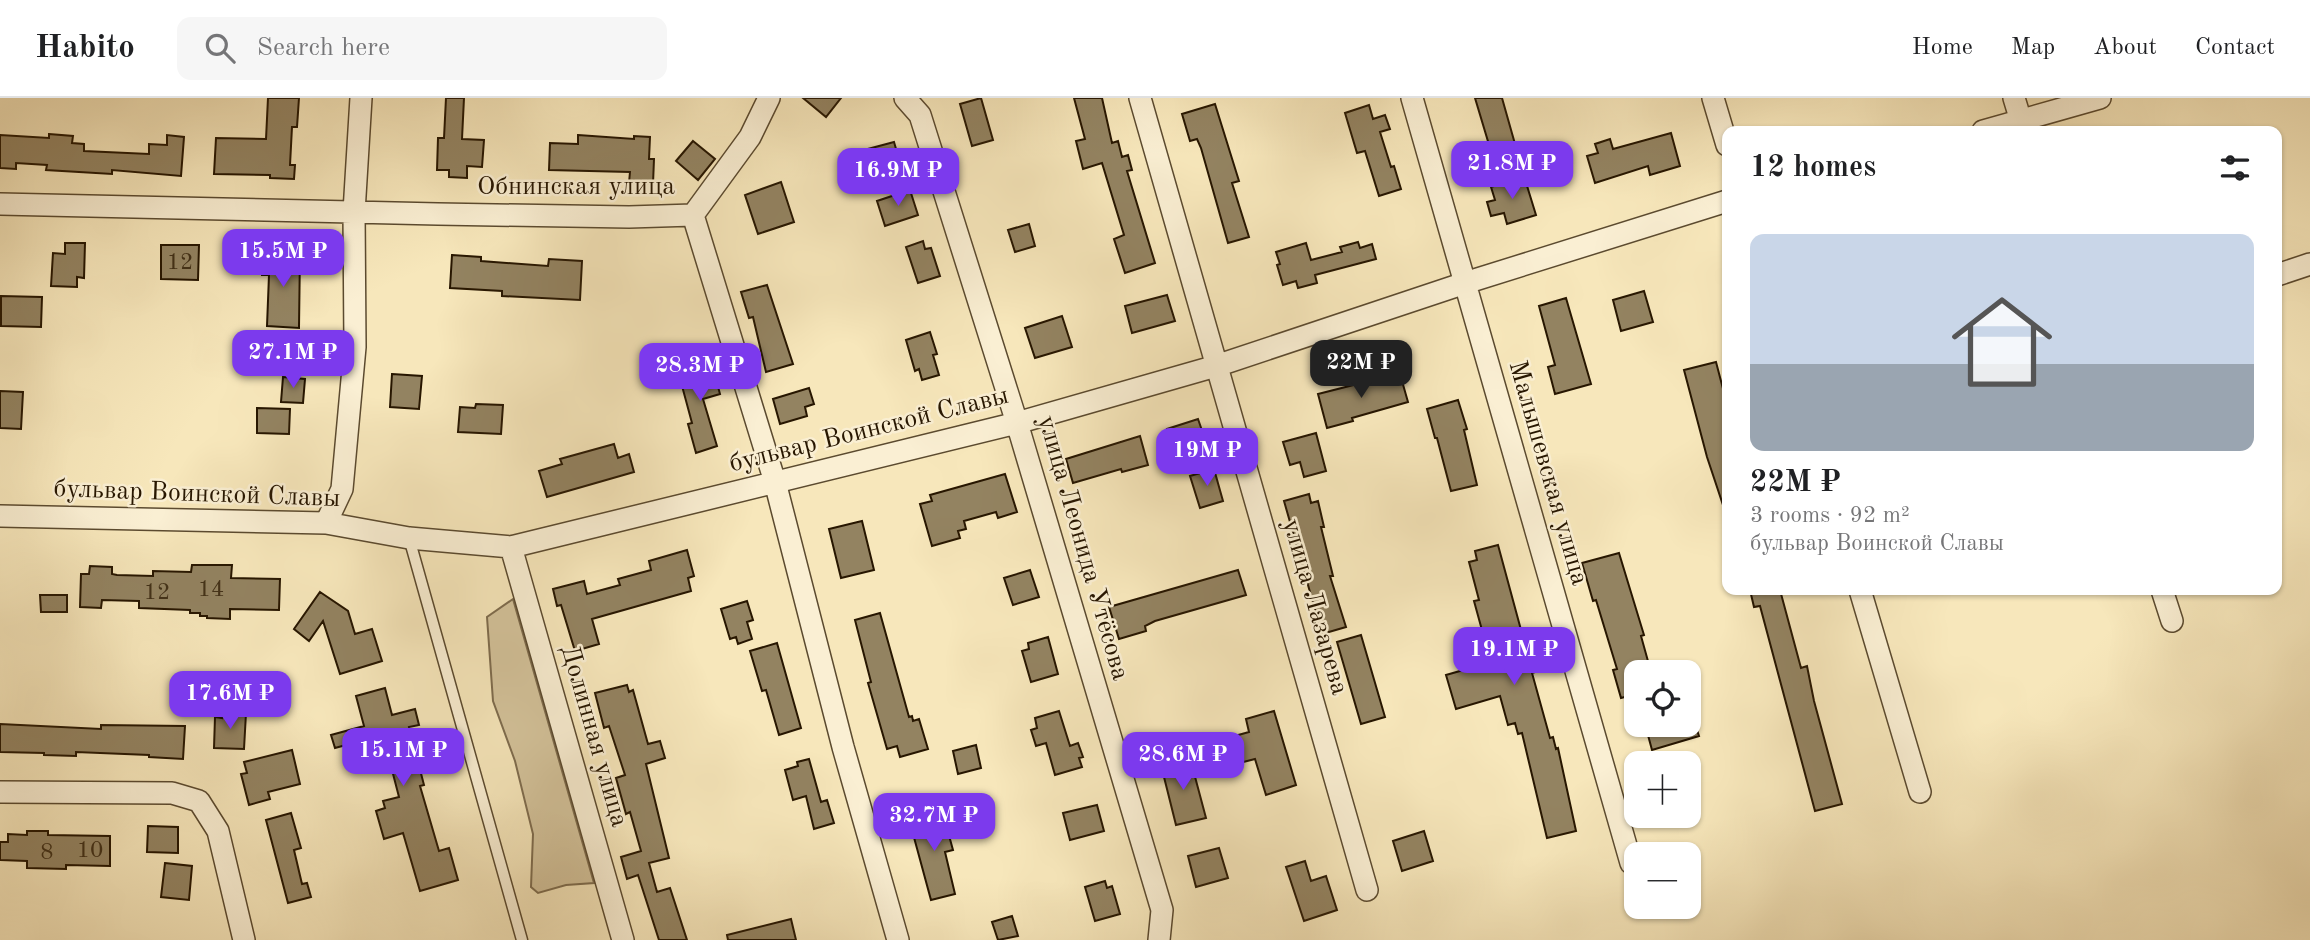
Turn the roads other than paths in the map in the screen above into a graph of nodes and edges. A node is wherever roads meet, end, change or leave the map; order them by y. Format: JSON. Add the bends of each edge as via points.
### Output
{"nodes":[{"id":1,"x":361,"y":98,"type":"edge"},
{"id":2,"x":769,"y":98,"type":"edge"},
{"id":3,"x":905,"y":98,"type":"edge"},
{"id":4,"x":1140,"y":98,"type":"edge"},
{"id":5,"x":1412,"y":98,"type":"edge"},
{"id":6,"x":1713,"y":98,"type":"edge"},
{"id":7,"x":2014,"y":98,"type":"edge"},
{"id":8,"x":2100,"y":98,"type":"edge"},
{"id":9,"x":2023,"y":126,"type":"edge"},
{"id":10,"x":1722,"y":128,"type":"edge"},
{"id":11,"x":1722,"y":203,"type":"edge"},
{"id":12,"x":0,"y":204,"type":"edge"},
{"id":13,"x":354,"y":212,"type":"junction"},
{"id":14,"x":693,"y":215,"type":"junction"},
{"id":15,"x":2310,"y":264,"type":"edge"},
{"id":16,"x":2282,"y":273,"type":"edge"},
{"id":17,"x":1465,"y":283,"type":"junction"},
{"id":18,"x":1216,"y":366,"type":"junction"},
{"id":19,"x":1017,"y":423,"type":"junction"},
{"id":20,"x":775,"y":482,"type":"junction"},
{"id":21,"x":0,"y":516,"type":"edge"},
{"id":22,"x":326,"y":523,"type":"junction"},
{"id":23,"x":409,"y":538,"type":"junction"},
{"id":24,"x":511,"y":547,"type":"junction"},
{"id":25,"x":1861,"y":595,"type":"edge"},
{"id":26,"x":2164,"y":595,"type":"edge"},
{"id":27,"x":2172,"y":621,"type":"dead end"},
{"id":28,"x":0,"y":792,"type":"edge"},
{"id":29,"x":1920,"y":792,"type":"dead end"},
{"id":30,"x":1625,"y":842,"type":"edge"},
{"id":31,"x":1367,"y":890,"type":"dead end"},
{"id":32,"x":244,"y":940,"type":"edge"},
{"id":33,"x":522,"y":940,"type":"edge"},
{"id":34,"x":623,"y":940,"type":"edge"},
{"id":35,"x":898,"y":940,"type":"edge"},
{"id":36,"x":1159,"y":940,"type":"edge"}],
"edges":[{"from":1,"to":13,"type":"street"},
{"from":2,"to":14,"type":"street","via":[[750,136]]},
{"from":3,"to":19,"type":"street","name":"улица Леонида Утёсова","via":[[920,116]]},
{"from":4,"to":18,"type":"street","name":"улица Лазарева"},
{"from":5,"to":17,"type":"street","name":"Малышевская улица"},
{"from":6,"to":10,"type":"street"},
{"from":7,"to":9,"type":"street"},
{"from":8,"to":9,"type":"street"},
{"from":11,"to":17,"type":"street","name":"бульвар Воинской Славы"},
{"from":12,"to":13,"type":"street","name":"Обнинская улица"},
{"from":13,"to":14,"type":"street","name":"Обнинская улица"},
{"from":13,"to":22,"type":"street","via":[[355,347],[342,489]]},
{"from":14,"to":20,"type":"street","name":"Обнинская улица"},
{"from":15,"to":16,"type":"street"},
{"from":17,"to":18,"type":"street","name":"бульвар Воинской Славы"},
{"from":17,"to":30,"type":"street","name":"Малышевская улица"},
{"from":18,"to":19,"type":"street","name":"бульвар Воинской Славы"},
{"from":18,"to":31,"type":"street","name":"улица Лазарева"},
{"from":19,"to":20,"type":"street","name":"бульвар Воинской Славы"},
{"from":19,"to":36,"type":"street","name":"улица Леонида Утёсова","via":[[1162,910]]},
{"from":20,"to":24,"type":"street","name":"бульвар Воинской Славы"},
{"from":20,"to":35,"type":"street","name":"Обнинская улица"},
{"from":21,"to":22,"type":"street","name":"бульвар Воинской Славы"},
{"from":22,"to":23,"type":"street","name":"бульвар Воинской Славы"},
{"from":23,"to":24,"type":"street","name":"бульвар Воинской Славы"},
{"from":23,"to":33,"type":"lane"},
{"from":24,"to":34,"type":"street","name":"Долинная улица"},
{"from":25,"to":29,"type":"street"},
{"from":26,"to":27,"type":"street"},
{"from":28,"to":32,"type":"street","via":[[172,793],[199,801],[218,831]]}]}
